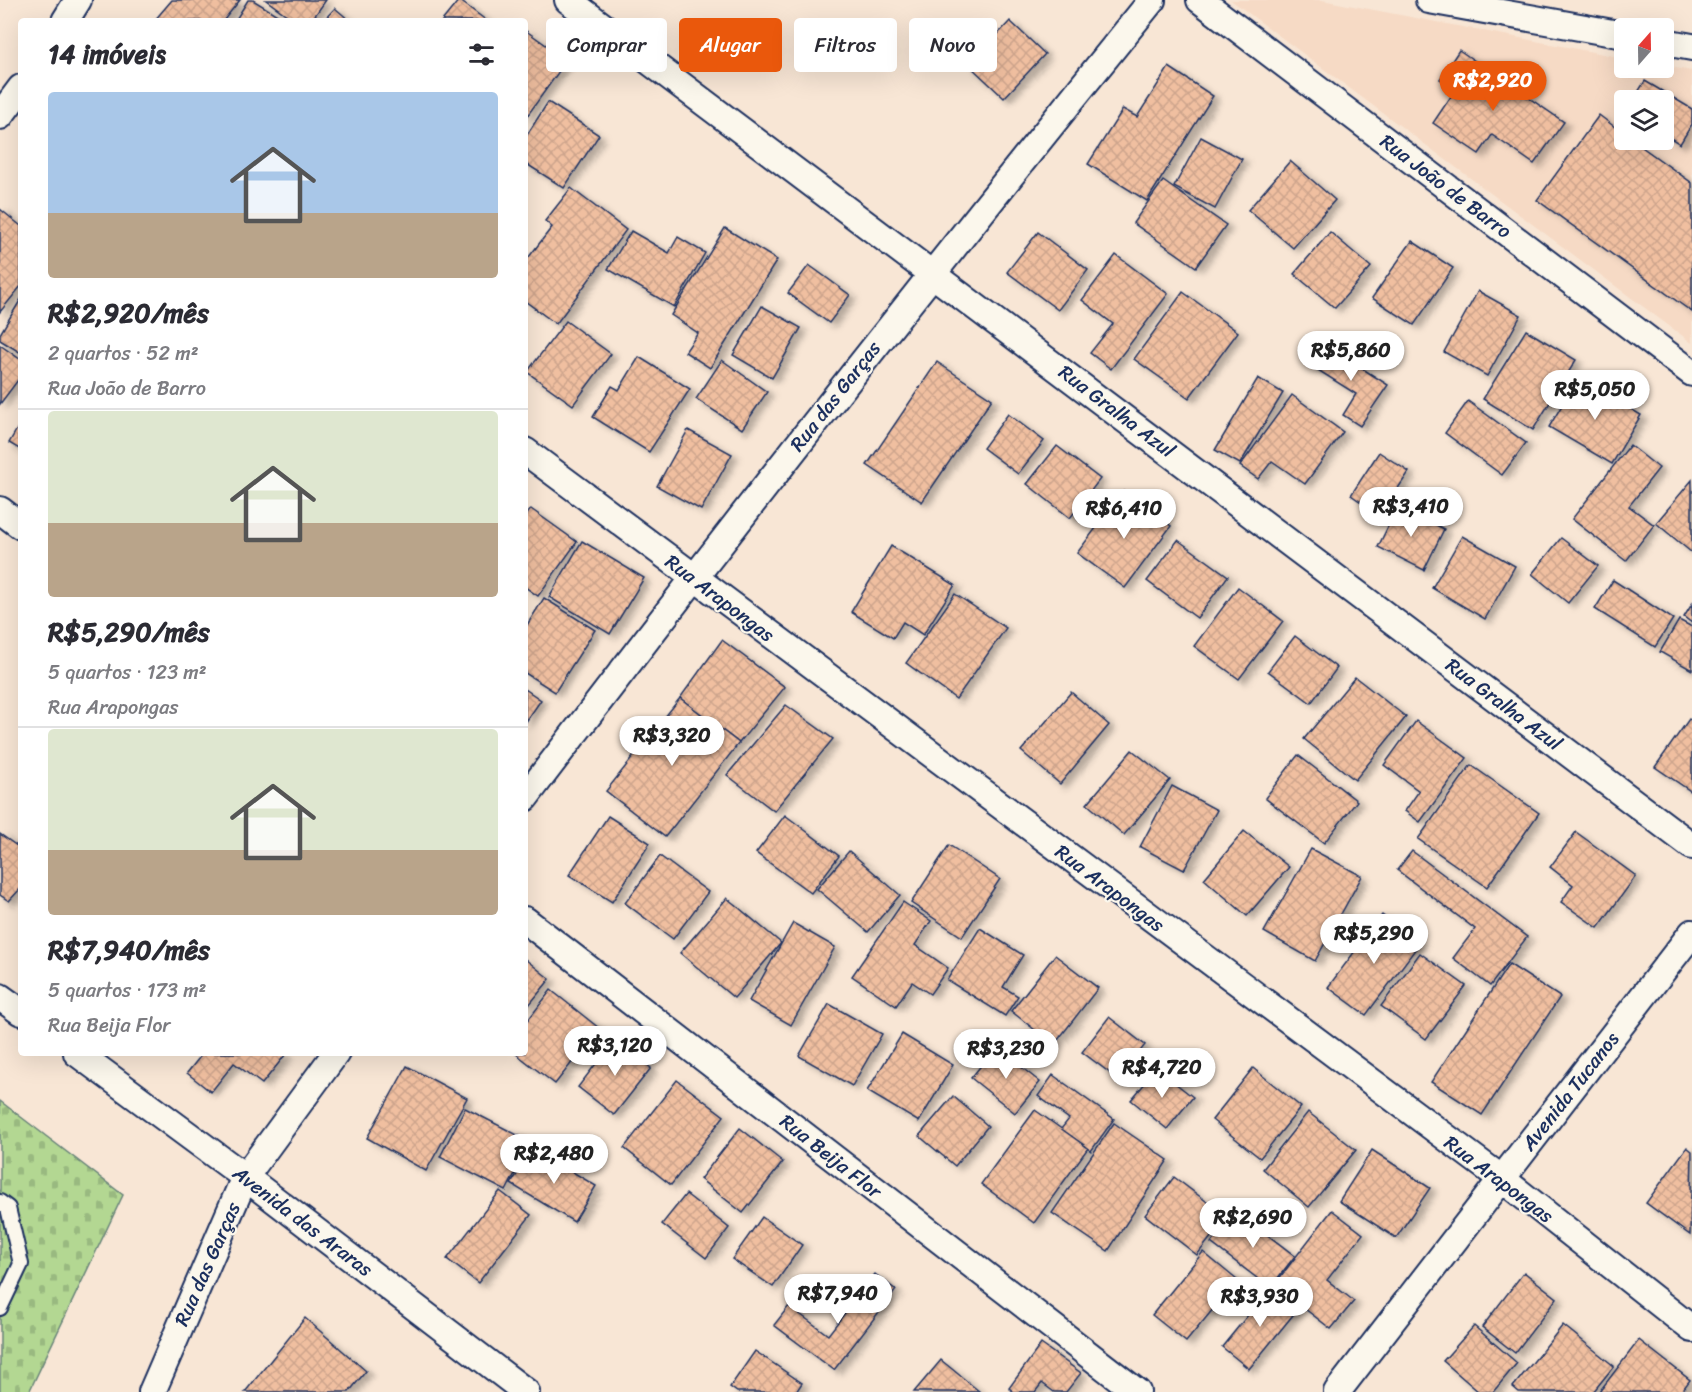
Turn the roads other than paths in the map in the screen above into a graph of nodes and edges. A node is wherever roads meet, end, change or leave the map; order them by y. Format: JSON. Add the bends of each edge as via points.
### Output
{"nodes":[{"id":1,"x":78,"y":0,"type":"edge"},
{"id":2,"x":568,"y":0,"type":"edge"},
{"id":3,"x":1152,"y":0,"type":"edge"},
{"id":4,"x":1200,"y":0,"type":"edge"},
{"id":5,"x":1429,"y":0,"type":"edge"},
{"id":6,"x":67,"y":18,"type":"edge"},
{"id":7,"x":1614,"y":33,"type":"edge"},
{"id":8,"x":1674,"y":44,"type":"edge"},
{"id":9,"x":1692,"y":47,"type":"edge"},
{"id":10,"x":18,"y":92,"type":"edge"},
{"id":11,"x":0,"y":116,"type":"edge"},
{"id":12,"x":932,"y":272,"type":"junction"},
{"id":13,"x":1692,"y":372,"type":"edge"},
{"id":14,"x":528,"y":453,"type":"edge"},
{"id":15,"x":0,"y":510,"type":"edge"},
{"id":16,"x":18,"y":524,"type":"edge"},
{"id":17,"x":693,"y":578,"type":"junction"},
{"id":18,"x":528,"y":794,"type":"edge"},
{"id":19,"x":1692,"y":846,"type":"edge"},
{"id":20,"x":528,"y":922,"type":"edge"},
{"id":21,"x":1692,"y":933,"type":"edge"},
{"id":22,"x":0,"y":997,"type":"edge"},
{"id":23,"x":18,"y":1010,"type":"edge"},
{"id":24,"x":81,"y":1056,"type":"edge"},
{"id":25,"x":334,"y":1056,"type":"edge"},
{"id":26,"x":245,"y":1177,"type":"junction"},
{"id":27,"x":1502,"y":1179,"type":"junction"},
{"id":28,"x":0,"y":1202,"type":"edge"},
{"id":29,"x":0,"y":1308,"type":"edge"},
{"id":30,"x":1692,"y":1329,"type":"edge"},
{"id":31,"x":152,"y":1392,"type":"edge"},
{"id":32,"x":526,"y":1392,"type":"edge"},
{"id":33,"x":1137,"y":1392,"type":"edge"},
{"id":34,"x":1337,"y":1392,"type":"edge"}],
"edges":[{"from":1,"to":6,"type":"street"},
{"from":2,"to":12,"type":"street","name":"Rua Gralha Azul"},
{"from":3,"to":12,"type":"street","name":"Rua das Garças"},
{"from":4,"to":13,"type":"street","name":"Rua João de Barro"},
{"from":5,"to":7,"type":"street"},
{"from":8,"to":9,"type":"street"},
{"from":10,"to":11,"type":"street"},
{"from":12,"to":17,"type":"street","name":"Rua das Garças"},
{"from":12,"to":19,"type":"street","name":"Rua Gralha Azul"},
{"from":14,"to":17,"type":"street","name":"Rua Arapongas"},
{"from":15,"to":16,"type":"street"},
{"from":17,"to":18,"type":"street","name":"Rua das Garças"},
{"from":17,"to":27,"type":"street","name":"Rua Arapongas"},
{"from":20,"to":33,"type":"street","name":"Rua Beija Flor"},
{"from":21,"to":27,"type":"street","name":"Avenida Tucanos"},
{"from":22,"to":23,"type":"street"},
{"from":24,"to":26,"type":"street","name":"Avenida das Araras"},
{"from":25,"to":26,"type":"street","name":"Rua das Garças"},
{"from":26,"to":31,"type":"street","name":"Rua das Garças"},
{"from":26,"to":32,"type":"street","name":"Avenida das Araras"},
{"from":27,"to":30,"type":"street","name":"Rua Arapongas"},
{"from":27,"to":34,"type":"street","name":"Avenida Tucanos"},
{"from":28,"to":29,"type":"lane","via":[[8,1208],[21,1264]]}]}
